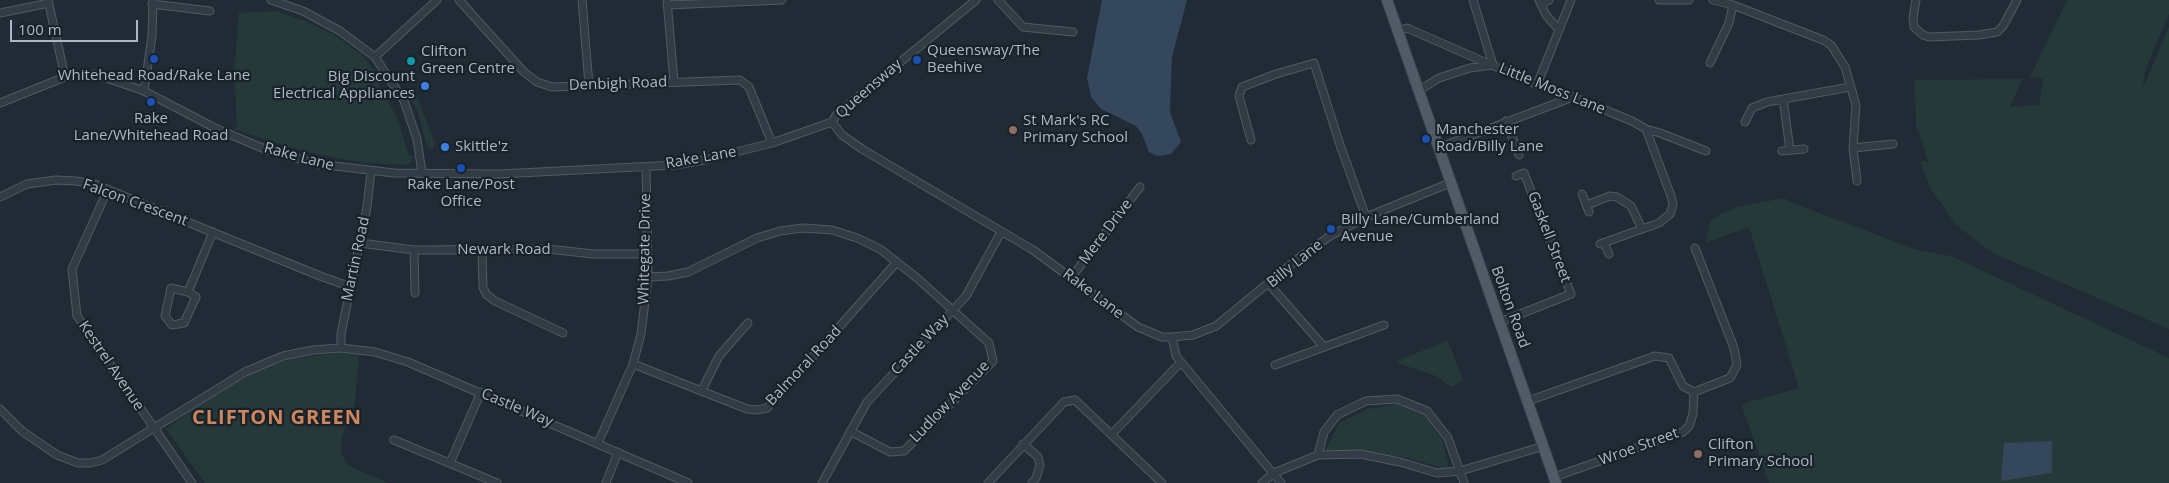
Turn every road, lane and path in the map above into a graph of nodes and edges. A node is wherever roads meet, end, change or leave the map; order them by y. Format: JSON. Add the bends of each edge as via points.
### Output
{"nodes":[{"id":1,"x":270,"y":0,"type":"edge"},
{"id":2,"x":437,"y":0,"type":"edge"},
{"id":3,"x":459,"y":0,"type":"edge"},
{"id":4,"x":582,"y":0,"type":"edge"},
{"id":5,"x":782,"y":0,"type":"edge"},
{"id":6,"x":998,"y":0,"type":"edge"},
{"id":7,"x":1387,"y":0,"type":"edge"},
{"id":8,"x":1473,"y":0,"type":"edge"},
{"id":9,"x":1550,"y":0,"type":"edge"},
{"id":10,"x":1572,"y":0,"type":"edge"},
{"id":11,"x":1659,"y":0,"type":"edge"},
{"id":12,"x":1689,"y":0,"type":"edge"},
{"id":13,"x":1714,"y":0,"type":"edge"},
{"id":14,"x":1916,"y":0,"type":"edge"},
{"id":15,"x":2016,"y":0,"type":"edge"},
{"id":16,"x":740,"y":1,"type":"edge"},
{"id":17,"x":48,"y":2,"type":"edge"},
{"id":18,"x":152,"y":2,"type":"edge"},
{"id":19,"x":971,"y":2,"type":"edge"},
{"id":20,"x":1540,"y":2,"type":"edge"},
{"id":21,"x":668,"y":3,"type":"edge"},
{"id":22,"x":1733,"y":5,"type":"junction"},
{"id":23,"x":210,"y":11,"type":"dead end"},
{"id":24,"x":0,"y":13,"type":"edge"},
{"id":25,"x":1559,"y":30,"type":"junction"},
{"id":26,"x":1398,"y":31,"type":"junction"},
{"id":27,"x":1073,"y":32,"type":"dead end"},
{"id":28,"x":375,"y":58,"type":"junction"},
{"id":29,"x":1710,"y":62,"type":"dead end"},
{"id":30,"x":1494,"y":65,"type":"junction"},
{"id":31,"x":65,"y":77,"type":"junction"},
{"id":32,"x":674,"y":82,"type":"junction"},
{"id":33,"x":589,"y":85,"type":"junction"},
{"id":34,"x":1536,"y":85,"type":"junction"},
{"id":35,"x":1850,"y":87,"type":"junction"},
{"id":36,"x":144,"y":91,"type":"junction"},
{"id":37,"x":1418,"y":91,"type":"junction"},
{"id":38,"x":1573,"y":97,"type":"junction"},
{"id":39,"x":1783,"y":99,"type":"junction"},
{"id":40,"x":0,"y":103,"type":"edge"},
{"id":41,"x":1506,"y":121,"type":"junction"},
{"id":42,"x":832,"y":122,"type":"junction"},
{"id":43,"x":1746,"y":122,"type":"dead end"},
{"id":44,"x":1646,"y":129,"type":"junction"},
{"id":45,"x":1251,"y":140,"type":"dead end"},
{"id":46,"x":772,"y":143,"type":"junction"},
{"id":47,"x":1893,"y":144,"type":"dead end"},
{"id":48,"x":1438,"y":148,"type":"junction"},
{"id":49,"x":1853,"y":148,"type":"junction"},
{"id":50,"x":1804,"y":149,"type":"dead end"},
{"id":51,"x":1706,"y":150,"type":"dead end"},
{"id":52,"x":1790,"y":150,"type":"junction"},
{"id":53,"x":1782,"y":151,"type":"dead end"},
{"id":54,"x":1519,"y":155,"type":"dead end"},
{"id":55,"x":646,"y":167,"type":"junction"},
{"id":56,"x":371,"y":171,"type":"junction"},
{"id":57,"x":422,"y":173,"type":"junction"},
{"id":58,"x":1516,"y":176,"type":"dead end"},
{"id":59,"x":1857,"y":181,"type":"dead end"},
{"id":60,"x":1450,"y":183,"type":"junction"},
{"id":61,"x":1140,"y":187,"type":"dead end"},
{"id":62,"x":108,"y":189,"type":"junction"},
{"id":63,"x":1582,"y":194,"type":"dead end"},
{"id":64,"x":0,"y":197,"type":"edge"},
{"id":65,"x":1366,"y":217,"type":"junction"},
{"id":66,"x":1642,"y":229,"type":"junction"},
{"id":67,"x":213,"y":232,"type":"junction"},
{"id":68,"x":1001,"y":232,"type":"junction"},
{"id":69,"x":360,"y":243,"type":"junction"},
{"id":70,"x":1695,"y":248,"type":"dead end"},
{"id":71,"x":414,"y":250,"type":"junction"},
{"id":72,"x":482,"y":250,"type":"junction"},
{"id":73,"x":648,"y":254,"type":"junction"},
{"id":74,"x":1609,"y":254,"type":"dead end"},
{"id":75,"x":896,"y":262,"type":"junction"},
{"id":76,"x":648,"y":277,"type":"junction"},
{"id":77,"x":1071,"y":278,"type":"junction"},
{"id":78,"x":1269,"y":284,"type":"junction"},
{"id":79,"x":351,"y":287,"type":"junction"},
{"id":80,"x":188,"y":292,"type":"junction"},
{"id":81,"x":415,"y":293,"type":"dead end"},
{"id":82,"x":953,"y":309,"type":"junction"},
{"id":83,"x":1500,"y":322,"type":"junction"},
{"id":84,"x":748,"y":323,"type":"dead end"},
{"id":85,"x":1384,"y":325,"type":"dead end"},
{"id":86,"x":563,"y":333,"type":"dead end"},
{"id":87,"x":1172,"y":337,"type":"junction"},
{"id":88,"x":1324,"y":347,"type":"junction"},
{"id":89,"x":341,"y":348,"type":"junction"},
{"id":90,"x":1180,"y":362,"type":"junction"},
{"id":91,"x":633,"y":364,"type":"junction"},
{"id":92,"x":1275,"y":365,"type":"dead end"},
{"id":93,"x":702,"y":390,"type":"junction"},
{"id":94,"x":481,"y":392,"type":"junction"},
{"id":95,"x":1694,"y":392,"type":"junction"},
{"id":96,"x":1528,"y":401,"type":"junction"},
{"id":97,"x":0,"y":409,"type":"edge"},
{"id":98,"x":154,"y":428,"type":"junction"},
{"id":99,"x":850,"y":431,"type":"junction"},
{"id":100,"x":1112,"y":434,"type":"junction"},
{"id":101,"x":394,"y":440,"type":"dead end"},
{"id":102,"x":598,"y":443,"type":"junction"},
{"id":103,"x":1023,"y":444,"type":"junction"},
{"id":104,"x":1544,"y":446,"type":"junction"},
{"id":105,"x":618,"y":452,"type":"junction"},
{"id":106,"x":1318,"y":455,"type":"junction"},
{"id":107,"x":450,"y":463,"type":"junction"},
{"id":108,"x":1460,"y":471,"type":"junction"},
{"id":109,"x":1274,"y":473,"type":"junction"},
{"id":110,"x":1555,"y":480,"type":"edge"},
{"id":111,"x":192,"y":483,"type":"edge"},
{"id":112,"x":498,"y":483,"type":"edge"},
{"id":113,"x":606,"y":483,"type":"edge"},
{"id":114,"x":688,"y":483,"type":"edge"},
{"id":115,"x":822,"y":483,"type":"edge"},
{"id":116,"x":988,"y":483,"type":"edge"},
{"id":117,"x":1032,"y":483,"type":"edge"},
{"id":118,"x":1162,"y":483,"type":"edge"},
{"id":119,"x":1262,"y":483,"type":"edge"},
{"id":120,"x":1281,"y":483,"type":"edge"},
{"id":121,"x":1464,"y":483,"type":"edge"}],
"edges":[{"from":1,"to":28,"type":"street","via":[[303,11],[340,31]]},
{"from":2,"to":28,"type":"street"},
{"from":3,"to":33,"type":"street","name":"Denbigh Road","via":[[524,72],[537,82],[552,87]]},
{"from":4,"to":33,"type":"street"},
{"from":5,"to":16,"type":"street"},
{"from":6,"to":27,"type":"street","via":[[1023,27]]},
{"from":7,"to":26,"type":"main road","name":"Bolton Road"},
{"from":8,"to":30,"type":"street"},
{"from":9,"to":20,"type":"street"},
{"from":10,"to":25,"type":"street"},
{"from":11,"to":12,"type":"street"},
{"from":13,"to":22,"type":"street"},
{"from":14,"to":15,"type":"street","via":[[1914,27],[1929,37],[1998,32]]},
{"from":16,"to":21,"type":"street"},
{"from":17,"to":24,"type":"street"},
{"from":17,"to":31,"type":"street"},
{"from":18,"to":23,"type":"street"},
{"from":18,"to":36,"type":"street","via":[[152,36]]},
{"from":19,"to":42,"type":"street","name":"Queensway","via":[[837,114]]},
{"from":20,"to":25,"type":"street"},
{"from":21,"to":32,"type":"street"},
{"from":22,"to":29,"type":"street","via":[[1729,22]]},
{"from":22,"to":35,"type":"street","via":[[1831,45],[1842,60]]},
{"from":25,"to":34,"type":"street"},
{"from":26,"to":30,"type":"street","name":"Little Moss Lane","via":[[1407,28]]},
{"from":26,"to":37,"type":"main road","name":"Bolton Road"},
{"from":28,"to":57,"type":"street","via":[[404,101],[417,139]]},
{"from":30,"to":34,"type":"street","name":"Little Moss Lane"},
{"from":30,"to":37,"type":"street","via":[[1470,68],[1439,78]]},
{"from":31,"to":36,"type":"street","name":"Rake Lane","via":[[95,74]]},
{"from":31,"to":40,"type":"street","name":"Rake Lane"},
{"from":32,"to":33,"type":"street","name":"Denbigh Road"},
{"from":32,"to":46,"type":"street","name":"Denbigh Road","via":[[736,78],[744,81]]},
{"from":34,"to":38,"type":"street","name":"Little Moss Lane"},
{"from":35,"to":39,"type":"street"},
{"from":35,"to":49,"type":"street","via":[[1856,116]]},
{"from":36,"to":56,"type":"street","name":"Rake Lane","via":[[252,144],[318,164]]},
{"from":37,"to":48,"type":"main road","name":"Bolton Road"},
{"from":38,"to":41,"type":"street"},
{"from":38,"to":44,"type":"street","name":"Little Moss Lane"},
{"from":39,"to":43,"type":"street","via":[[1747,108]]},
{"from":39,"to":52,"type":"street"},
{"from":41,"to":48,"type":"street"},
{"from":41,"to":54,"type":"street"},
{"from":42,"to":46,"type":"street","name":"Rake Lane"},
{"from":42,"to":68,"type":"street","name":"Rake Lane","via":[[842,135],[862,149]]},
{"from":44,"to":51,"type":"street","name":"Little Moss Lane"},
{"from":44,"to":66,"type":"street","via":[[1673,205],[1666,219]]},
{"from":45,"to":65,"type":"street","via":[[1239,96],[1242,87],[1314,63]]},
{"from":46,"to":55,"type":"street","name":"Rake Lane","via":[[704,160]]},
{"from":47,"to":49,"type":"street"},
{"from":48,"to":60,"type":"main road","name":"Bolton Road"},
{"from":49,"to":59,"type":"street"},
{"from":50,"to":52,"type":"street"},
{"from":52,"to":53,"type":"street"},
{"from":55,"to":57,"type":"street","name":"Rake Lane","via":[[500,174]]},
{"from":55,"to":73,"type":"street","name":"Whitegate Drive"},
{"from":56,"to":57,"type":"street","name":"Rake Lane"},
{"from":56,"to":69,"type":"street","name":"Martin Road"},
{"from":58,"to":83,"type":"street","name":"Gaskell Street","via":[[1524,173],[1571,294]]},
{"from":60,"to":65,"type":"street","name":"Billy Lane"},
{"from":60,"to":83,"type":"main road","name":"Bolton Road"},
{"from":61,"to":77,"type":"street","name":"Mere Drive"},
{"from":62,"to":64,"type":"street","name":"Falcon Crescent","via":[[56,180],[27,184]]},
{"from":62,"to":67,"type":"street","name":"Falcon Crescent"},
{"from":62,"to":98,"type":"street","name":"Kestrel Avenue","via":[[72,269],[77,316]]},
{"from":63,"to":66,"type":"street","via":[[1588,208],[1610,196],[1617,197],[1631,206]]},
{"from":65,"to":78,"type":"street","name":"Billy Lane","via":[[1315,246]]},
{"from":66,"to":74,"type":"street","via":[[1602,244]]},
{"from":67,"to":79,"type":"street","name":"Falcon Crescent"},
{"from":67,"to":80,"type":"street"},
{"from":68,"to":77,"type":"street","name":"Rake Lane","via":[[1033,250]]},
{"from":68,"to":82,"type":"street","name":"Castle Way","via":[[966,296]]},
{"from":69,"to":71,"type":"street","name":"Newark Road"},
{"from":69,"to":79,"type":"street","name":"Martin Road"},
{"from":70,"to":95,"type":"street","via":[[1734,348],[1737,365],[1730,378]]},
{"from":71,"to":72,"type":"street","name":"Newark Road"},
{"from":71,"to":81,"type":"street"},
{"from":72,"to":73,"type":"street","name":"Newark Road","via":[[548,249],[593,254]]},
{"from":72,"to":86,"type":"street","via":[[483,288],[487,295],[495,302]]},
{"from":73,"to":76,"type":"street","name":"Whitegate Drive"},
{"from":75,"to":76,"type":"street","via":[[880,249],[857,238],[832,230],[803,228],[757,238],[688,272]]},
{"from":75,"to":82,"type":"street"},
{"from":75,"to":93,"type":"street","name":"Balmoral Road","via":[[771,405],[758,410],[747,409]]},
{"from":76,"to":91,"type":"street","name":"Whitegate Drive","via":[[641,334]]},
{"from":77,"to":87,"type":"street","name":"Rake Lane","via":[[1138,327],[1162,337]]},
{"from":78,"to":87,"type":"street","name":"Billy Lane","via":[[1216,326],[1193,335]]},
{"from":78,"to":88,"type":"street"},
{"from":79,"to":89,"type":"street","name":"Martin Road"},
{"from":80,"to":80,"type":"street","via":[[196,297],[184,323],[172,325],[165,316],[172,288]]},
{"from":82,"to":99,"type":"street","name":"Castle Way","via":[[867,402]]},
{"from":82,"to":99,"type":"street","name":"Ludlow Avenue","via":[[990,343],[992,361],[904,451],[890,452]]},
{"from":83,"to":96,"type":"main road","name":"Bolton Road"},
{"from":84,"to":93,"type":"street","via":[[719,356]]},
{"from":85,"to":88,"type":"street"},
{"from":87,"to":90,"type":"street"},
{"from":88,"to":92,"type":"street"},
{"from":89,"to":94,"type":"street","name":"Castle Way","via":[[375,352],[408,362]]},
{"from":89,"to":98,"type":"street","name":"Castle Way","via":[[283,356],[245,372]]},
{"from":90,"to":100,"type":"street"},
{"from":90,"to":109,"type":"street"},
{"from":91,"to":93,"type":"street","name":"Balmoral Road"},
{"from":91,"to":102,"type":"street","name":"Whitegate Drive"},
{"from":94,"to":102,"type":"street","name":"Castle Way"},
{"from":94,"to":107,"type":"street"},
{"from":95,"to":96,"type":"street","via":[[1683,386],[1669,358],[1662,356]]},
{"from":95,"to":110,"type":"street","name":"Wroe Street","via":[[1690,426],[1683,432]]},
{"from":96,"to":104,"type":"main road","name":"Bolton Road"},
{"from":97,"to":98,"type":"street","via":[[41,444],[78,463],[102,460]]},
{"from":98,"to":111,"type":"street","name":"Kestrel Avenue"},
{"from":99,"to":115,"type":"street","name":"Castle Way"},
{"from":100,"to":103,"type":"street","via":[[1076,400],[1064,402]]},
{"from":100,"to":118,"type":"street"},
{"from":101,"to":107,"type":"street"},
{"from":102,"to":105,"type":"street","name":"Castle Way"},
{"from":103,"to":116,"type":"street"},
{"from":103,"to":117,"type":"street","via":[[1038,457],[1040,465]]},
{"from":104,"to":108,"type":"street"},
{"from":104,"to":110,"type":"main road","name":"Bolton Road"},
{"from":105,"to":113,"type":"street"},
{"from":105,"to":114,"type":"street","name":"Castle Way"},
{"from":106,"to":108,"type":"street","via":[[1360,454],[1437,473]]},
{"from":106,"to":108,"type":"street","via":[[1324,432],[1337,415],[1366,401],[1397,399],[1427,410],[1448,438]]},
{"from":106,"to":109,"type":"street"},
{"from":107,"to":112,"type":"street"},
{"from":108,"to":121,"type":"street"},
{"from":109,"to":119,"type":"street"},
{"from":109,"to":120,"type":"street"}]}
